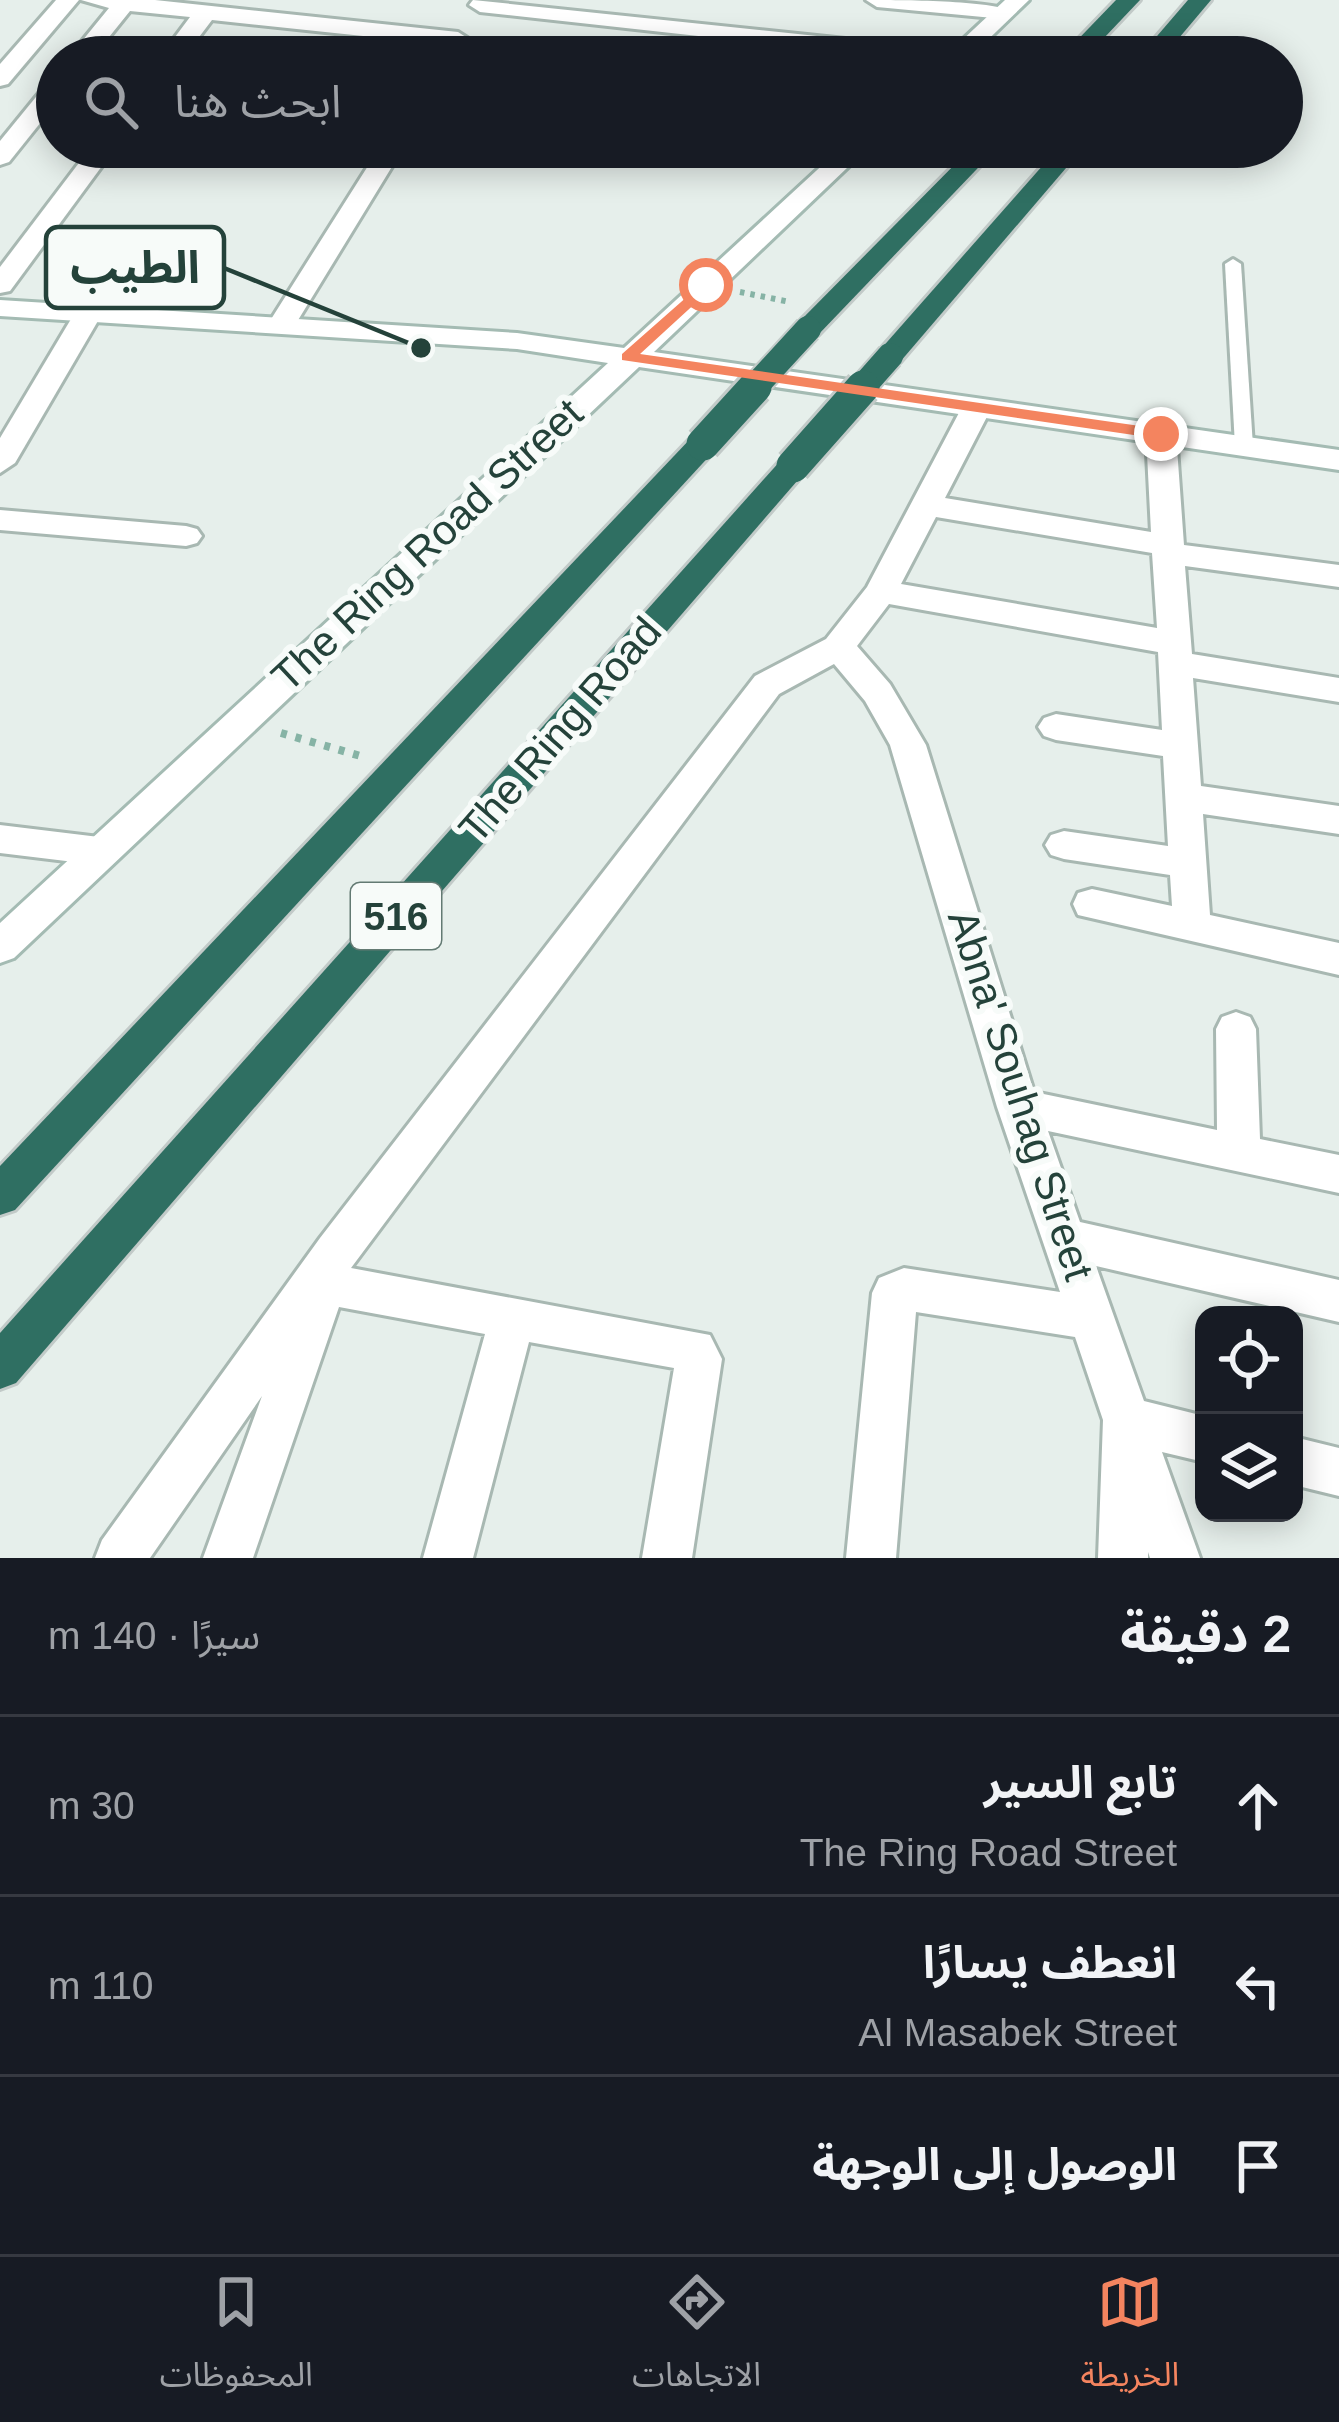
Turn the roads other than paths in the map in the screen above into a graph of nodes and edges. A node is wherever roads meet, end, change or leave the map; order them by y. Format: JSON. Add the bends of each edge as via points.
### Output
{"nodes":[{"id":1,"x":68,"y":0,"type":"edge"},
{"id":2,"x":92,"y":0,"type":"edge"},
{"id":3,"x":877,"y":0,"type":"edge"},
{"id":4,"x":1129,"y":0,"type":"edge"},
{"id":5,"x":1201,"y":0,"type":"edge"},
{"id":6,"x":481,"y":2,"type":"edge"},
{"id":7,"x":124,"y":4,"type":"junction"},
{"id":8,"x":1011,"y":6,"type":"edge"},
{"id":9,"x":206,"y":12,"type":"junction"},
{"id":10,"x":37,"y":36,"type":"edge"},
{"id":11,"x":98,"y":36,"type":"edge"},
{"id":12,"x":188,"y":36,"type":"edge"},
{"id":13,"x":371,"y":36,"type":"edge"},
{"id":14,"x":460,"y":36,"type":"edge"},
{"id":15,"x":773,"y":36,"type":"edge"},
{"id":16,"x":977,"y":36,"type":"edge"},
{"id":17,"x":1094,"y":36,"type":"edge"},
{"id":18,"x":1169,"y":36,"type":"edge"},
{"id":19,"x":36,"y":37,"type":"edge"},
{"id":20,"x":0,"y":79,"type":"edge"},
{"id":21,"x":36,"y":112,"type":"edge"},
{"id":22,"x":0,"y":157,"type":"edge"},
{"id":23,"x":88,"y":168,"type":"edge"},
{"id":24,"x":380,"y":168,"type":"edge"},
{"id":25,"x":834,"y":168,"type":"edge"},
{"id":26,"x":965,"y":168,"type":"edge"},
{"id":27,"x":1054,"y":168,"type":"edge"},
{"id":28,"x":1233,"y":264,"type":"dead end"},
{"id":29,"x":0,"y":285,"type":"edge"},
{"id":30,"x":0,"y":308,"type":"edge"},
{"id":31,"x":88,"y":314,"type":"junction"},
{"id":32,"x":282,"y":324,"type":"junction"},
{"id":33,"x":627,"y":357,"type":"junction"},
{"id":34,"x":976,"y":409,"type":"junction"},
{"id":35,"x":1161,"y":434,"type":"junction"},
{"id":36,"x":1244,"y":446,"type":"junction"},
{"id":37,"x":1339,"y":460,"type":"edge"},
{"id":38,"x":0,"y":463,"type":"edge"},
{"id":39,"x":927,"y":505,"type":"junction"},
{"id":40,"x":0,"y":520,"type":"edge"},
{"id":41,"x":186,"y":536,"type":"dead end"},
{"id":42,"x":1168,"y":549,"type":"junction"},
{"id":43,"x":1339,"y":576,"type":"edge"},
{"id":44,"x":881,"y":592,"type":"junction"},
{"id":45,"x":838,"y":647,"type":"junction"},
{"id":46,"x":1174,"y":653,"type":"junction"},
{"id":47,"x":1339,"y":690,"type":"edge"},
{"id":48,"x":1056,"y":727,"type":"dead end"},
{"id":49,"x":1180,"y":745,"type":"junction"},
{"id":50,"x":1183,"y":796,"type":"junction"},
{"id":51,"x":1339,"y":820,"type":"edge"},
{"id":52,"x":0,"y":839,"type":"edge"},
{"id":53,"x":1064,"y":845,"type":"dead end"},
{"id":54,"x":99,"y":851,"type":"junction"},
{"id":55,"x":1187,"y":863,"type":"junction"},
{"id":56,"x":1092,"y":904,"type":"dead end"},
{"id":57,"x":1192,"y":926,"type":"junction"},
{"id":58,"x":0,"y":947,"type":"edge"},
{"id":59,"x":1339,"y":959,"type":"edge"},
{"id":60,"x":1236,"y":1029,"type":"dead end"},
{"id":61,"x":1018,"y":1107,"type":"junction"},
{"id":62,"x":1239,"y":1153,"type":"junction"},
{"id":63,"x":1339,"y":1174,"type":"edge"},
{"id":64,"x":0,"y":1196,"type":"edge"},
{"id":65,"x":1066,"y":1239,"type":"junction"},
{"id":66,"x":331,"y":1268,"type":"junction"},
{"id":67,"x":1339,"y":1300,"type":"edge"},
{"id":68,"x":512,"y":1318,"type":"junction"},
{"id":69,"x":1094,"y":1319,"type":"junction"},
{"id":70,"x":0,"y":1366,"type":"edge"},
{"id":71,"x":1127,"y":1420,"type":"junction"},
{"id":72,"x":1195,"y":1437,"type":"edge"},
{"id":73,"x":1303,"y":1463,"type":"edge"},
{"id":74,"x":1339,"y":1472,"type":"edge"},
{"id":75,"x":120,"y":1558,"type":"edge"},
{"id":76,"x":228,"y":1558,"type":"edge"},
{"id":77,"x":448,"y":1558,"type":"edge"},
{"id":78,"x":667,"y":1558,"type":"edge"},
{"id":79,"x":871,"y":1558,"type":"edge"},
{"id":80,"x":1123,"y":1558,"type":"edge"},
{"id":81,"x":1175,"y":1558,"type":"edge"}],
"edges":[{"from":1,"to":10,"type":"street"},
{"from":2,"to":7,"type":"street"},
{"from":3,"to":8,"type":"street"},
{"from":4,"to":17,"type":"highway"},
{"from":5,"to":18,"type":"highway"},
{"from":6,"to":14,"type":"street"},
{"from":6,"to":15,"type":"street"},
{"from":7,"to":9,"type":"street"},
{"from":7,"to":11,"type":"street"},
{"from":8,"to":16,"type":"street"},
{"from":9,"to":12,"type":"street"},
{"from":9,"to":13,"type":"street"},
{"from":19,"to":20,"type":"street"},
{"from":21,"to":22,"type":"street"},
{"from":23,"to":29,"type":"street"},
{"from":24,"to":32,"type":"street"},
{"from":25,"to":33,"type":"street","name":"The Ring Road Street"},
{"from":26,"to":64,"type":"highway","name":"The Ring Road","number":"516","bridge":true},
{"from":27,"to":70,"type":"highway","name":"The Ring Road","number":"516","bridge":true},
{"from":28,"to":36,"type":"lane"},
{"from":30,"to":31,"type":"street"},
{"from":31,"to":32,"type":"street"},
{"from":31,"to":38,"type":"street"},
{"from":32,"to":33,"type":"street"},
{"from":33,"to":34,"type":"street"},
{"from":33,"to":54,"type":"street","name":"The Ring Road Street"},
{"from":34,"to":35,"type":"street"},
{"from":34,"to":39,"type":"street"},
{"from":35,"to":36,"type":"street"},
{"from":35,"to":42,"type":"street"},
{"from":36,"to":37,"type":"street"},
{"from":39,"to":42,"type":"street"},
{"from":39,"to":44,"type":"street"},
{"from":40,"to":41,"type":"street"},
{"from":42,"to":43,"type":"street"},
{"from":42,"to":46,"type":"street"},
{"from":44,"to":45,"type":"street"},
{"from":44,"to":46,"type":"street"},
{"from":45,"to":61,"type":"street","name":"Abna' Souhag Street","via":[[908,745]]},
{"from":45,"to":66,"type":"street","via":[[767,685]]},
{"from":46,"to":47,"type":"street"},
{"from":46,"to":49,"type":"street"},
{"from":48,"to":49,"type":"street"},
{"from":49,"to":50,"type":"street"},
{"from":50,"to":51,"type":"street"},
{"from":50,"to":55,"type":"street"},
{"from":52,"to":54,"type":"street"},
{"from":53,"to":55,"type":"street"},
{"from":54,"to":58,"type":"street","name":"The Ring Road Street"},
{"from":55,"to":57,"type":"street"},
{"from":56,"to":57,"type":"street"},
{"from":57,"to":59,"type":"street"},
{"from":60,"to":62,"type":"street"},
{"from":61,"to":62,"type":"street"},
{"from":61,"to":65,"type":"street","name":"Abna' Souhag Street"},
{"from":62,"to":63,"type":"street"},
{"from":65,"to":67,"type":"street"},
{"from":65,"to":69,"type":"street","name":"Abna' Souhag Street"},
{"from":66,"to":68,"type":"street"},
{"from":66,"to":75,"type":"street"},
{"from":66,"to":76,"type":"street"},
{"from":68,"to":77,"type":"street"},
{"from":68,"to":78,"type":"street","via":[[698,1353]]},
{"from":69,"to":71,"type":"street","name":"Abna' Souhag Street"},
{"from":69,"to":79,"type":"street","via":[[895,1293]]},
{"from":71,"to":72,"type":"street"},
{"from":71,"to":80,"type":"street"},
{"from":71,"to":81,"type":"street","name":"Abna' Souhag Street"},
{"from":73,"to":74,"type":"street"}]}
